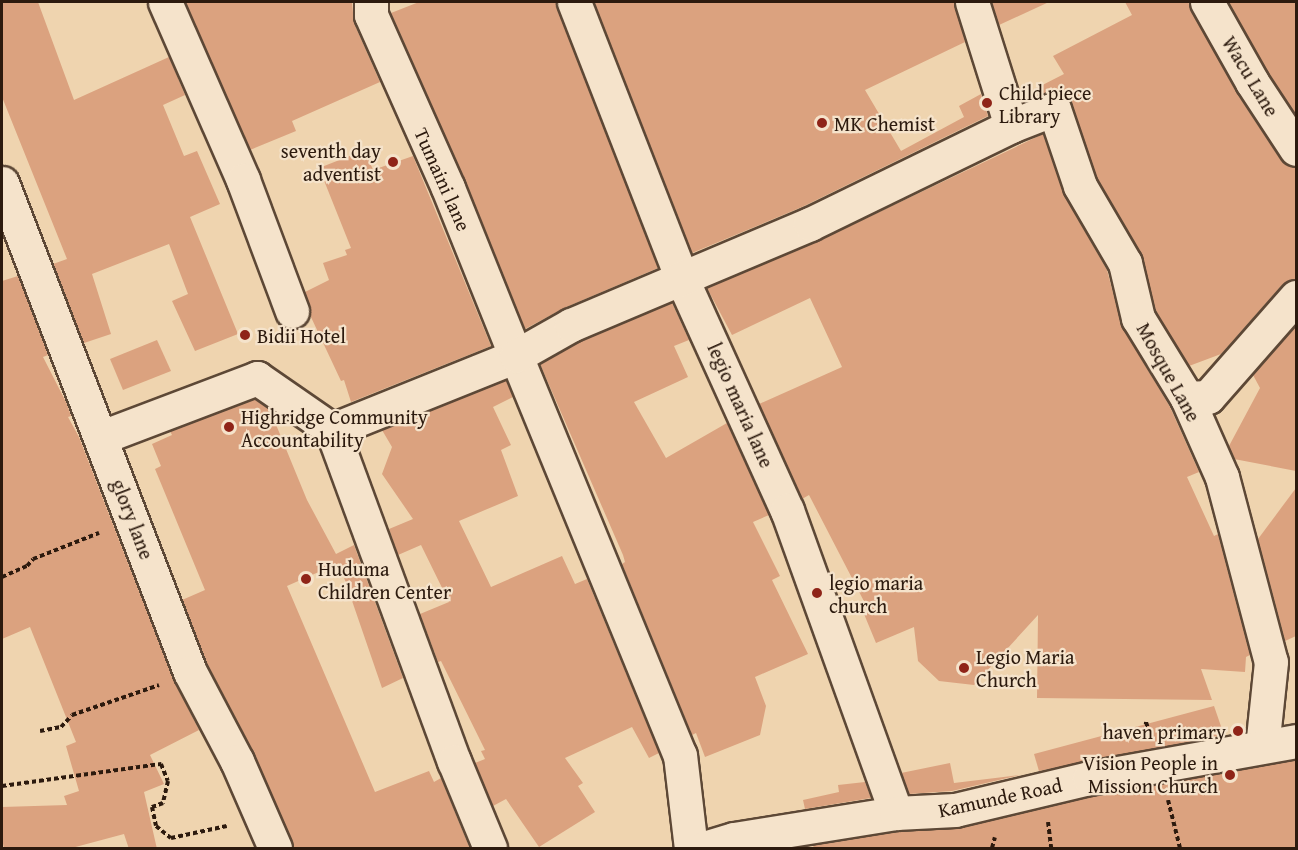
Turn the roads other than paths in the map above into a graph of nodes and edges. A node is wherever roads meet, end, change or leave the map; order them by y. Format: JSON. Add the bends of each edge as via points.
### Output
{"nodes":[{"id":1,"x":165,"y":2,"type":"edge"},
{"id":2,"x":370,"y":2,"type":"edge"},
{"id":3,"x":574,"y":2,"type":"edge"},
{"id":4,"x":972,"y":2,"type":"edge"},
{"id":5,"x":1207,"y":2,"type":"edge"},
{"id":6,"x":1011,"y":126,"type":"junction"},
{"id":7,"x":1296,"y":149,"type":"edge"},
{"id":8,"x":2,"y":183,"type":"edge"},
{"id":9,"x":682,"y":279,"type":"junction"},
{"id":10,"x":1296,"y":297,"type":"edge"},
{"id":11,"x":292,"y":311,"type":"dead end"},
{"id":12,"x":516,"y":357,"type":"junction"},
{"id":13,"x":1187,"y":398,"type":"junction"},
{"id":14,"x":332,"y":430,"type":"junction"},
{"id":15,"x":102,"y":437,"type":"junction"},
{"id":16,"x":1296,"y":741,"type":"edge"},
{"id":17,"x":1262,"y":747,"type":"junction"},
{"id":18,"x":896,"y":813,"type":"junction"},
{"id":19,"x":275,"y":849,"type":"edge"},
{"id":20,"x":490,"y":849,"type":"edge"},
{"id":21,"x":691,"y":849,"type":"edge"},
{"id":22,"x":704,"y":849,"type":"edge"}],
"edges":[{"from":1,"to":11,"type":"street","via":[[243,180]]},
{"from":2,"to":12,"type":"street","name":"Tumaini lane","via":[[371,15],[448,188]]},
{"from":3,"to":9,"type":"street","name":"legio maria lane"},
{"from":4,"to":6,"type":"street"},
{"from":5,"to":7,"type":"street","name":"Wacu Lane"},
{"from":6,"to":9,"type":"street","via":[[810,224]]},
{"from":6,"to":13,"type":"street","name":"Mosque Lane","via":[[1054,109],[1080,186],[1125,263],[1138,318]]},
{"from":8,"to":15,"type":"street","name":"glory lane"},
{"from":9,"to":12,"type":"street","via":[[571,325]]},
{"from":9,"to":18,"type":"street","name":"legio maria lane","via":[[786,510]]},
{"from":10,"to":13,"type":"street","via":[[1208,397]]},
{"from":12,"to":14,"type":"street"},
{"from":12,"to":21,"type":"street","name":"Tumaini lane","via":[[680,755]]},
{"from":13,"to":17,"type":"street","name":"Mosque Lane","via":[[1222,477],[1271,662]]},
{"from":14,"to":15,"type":"street","via":[[257,378]]},
{"from":14,"to":20,"type":"street"},
{"from":15,"to":19,"type":"street","name":"glory lane","via":[[190,672],[237,761]]},
{"from":16,"to":17,"type":"street","name":"Kamunde Road"},
{"from":17,"to":18,"type":"street","name":"Kamunde Road","via":[[1089,778],[955,810]]},
{"from":18,"to":22,"type":"street","name":"Kamunde Road","via":[[734,839]]}]}
